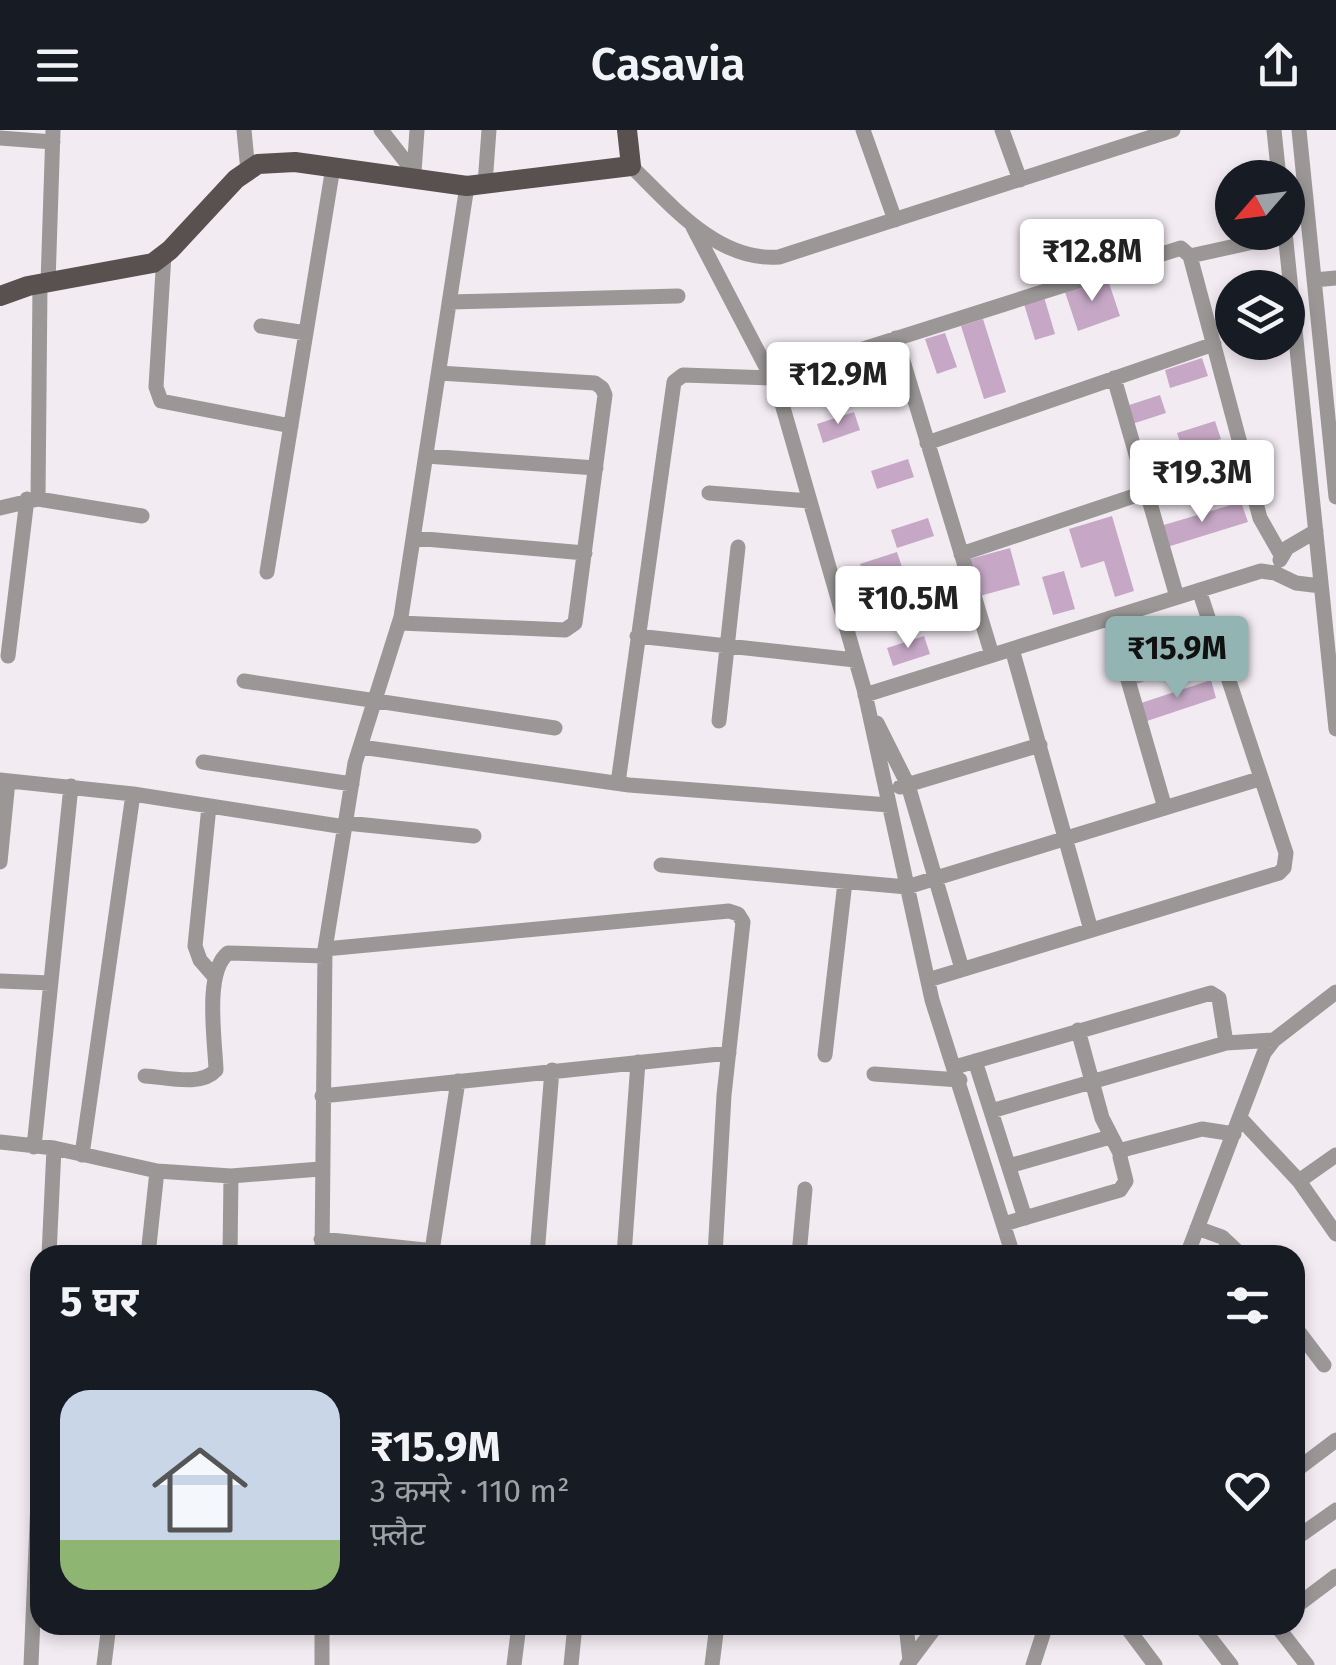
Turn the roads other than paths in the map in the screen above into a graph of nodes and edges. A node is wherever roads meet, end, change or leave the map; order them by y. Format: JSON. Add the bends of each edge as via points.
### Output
{"nodes":[{"id":1,"x":244,"y":130,"type":"edge"},
{"id":2,"x":382,"y":130,"type":"edge"},
{"id":3,"x":417,"y":130,"type":"edge"},
{"id":4,"x":490,"y":130,"type":"edge"},
{"id":5,"x":627,"y":130,"type":"edge"},
{"id":6,"x":863,"y":130,"type":"edge"},
{"id":7,"x":1002,"y":130,"type":"edge"},
{"id":8,"x":1173,"y":130,"type":"edge"},
{"id":9,"x":1274,"y":130,"type":"edge"},
{"id":10,"x":1299,"y":130,"type":"edge"},
{"id":11,"x":53,"y":136,"type":"edge"},
{"id":12,"x":0,"y":138,"type":"edge"},
{"id":13,"x":1277,"y":160,"type":"edge"},
{"id":14,"x":631,"y":166,"type":"junction"},
{"id":15,"x":333,"y":167,"type":"junction"},
{"id":16,"x":248,"y":171,"type":"junction"},
{"id":17,"x":417,"y":176,"type":"junction"},
{"id":18,"x":1020,"y":180,"type":"junction"},
{"id":19,"x":476,"y":185,"type":"junction"},
{"id":20,"x":895,"y":220,"type":"junction"},
{"id":21,"x":693,"y":227,"type":"junction"},
{"id":22,"x":1216,"y":250,"type":"edge"},
{"id":23,"x":1287,"y":250,"type":"edge"},
{"id":24,"x":164,"y":254,"type":"junction"},
{"id":25,"x":1190,"y":256,"type":"junction"},
{"id":26,"x":1336,"y":278,"type":"edge"},
{"id":27,"x":1314,"y":280,"type":"junction"},
{"id":28,"x":44,"y":283,"type":"junction"},
{"id":29,"x":0,"y":296,"type":"edge"},
{"id":30,"x":678,"y":296,"type":"dead end"},
{"id":31,"x":449,"y":302,"type":"junction"},
{"id":32,"x":261,"y":326,"type":"dead end"},
{"id":33,"x":306,"y":333,"type":"junction"},
{"id":34,"x":896,"y":338,"type":"junction"},
{"id":35,"x":1214,"y":344,"type":"junction"},
{"id":36,"x":439,"y":373,"type":"junction"},
{"id":37,"x":772,"y":378,"type":"junction"},
{"id":38,"x":1114,"y":378,"type":"junction"},
{"id":39,"x":291,"y":426,"type":"junction"},
{"id":40,"x":928,"y":443,"type":"junction"},
{"id":41,"x":426,"y":456,"type":"junction"},
{"id":42,"x":596,"y":468,"type":"junction"},
{"id":43,"x":1146,"y":492,"type":"junction"},
{"id":44,"x":709,"y":493,"type":"dead end"},
{"id":45,"x":1336,"y":496,"type":"edge"},
{"id":46,"x":32,"y":500,"type":"junction"},
{"id":47,"x":810,"y":501,"type":"junction"},
{"id":48,"x":0,"y":508,"type":"edge"},
{"id":49,"x":142,"y":516,"type":"dead end"},
{"id":50,"x":1316,"y":531,"type":"junction"},
{"id":51,"x":414,"y":538,"type":"junction"},
{"id":52,"x":738,"y":547,"type":"dead end"},
{"id":53,"x":585,"y":554,"type":"junction"},
{"id":54,"x":961,"y":554,"type":"junction"},
{"id":55,"x":1281,"y":555,"type":"junction"},
{"id":56,"x":267,"y":572,"type":"dead end"},
{"id":57,"x":1275,"y":573,"type":"junction"},
{"id":58,"x":1322,"y":586,"type":"junction"},
{"id":59,"x":1199,"y":590,"type":"junction"},
{"id":60,"x":1176,"y":597,"type":"junction"},
{"id":61,"x":1110,"y":618,"type":"junction"},
{"id":62,"x":400,"y":622,"type":"junction"},
{"id":63,"x":637,"y":636,"type":"junction"},
{"id":64,"x":727,"y":646,"type":"junction"},
{"id":65,"x":1012,"y":649,"type":"junction"},
{"id":66,"x":992,"y":655,"type":"junction"},
{"id":67,"x":8,"y":656,"type":"dead end"},
{"id":68,"x":855,"y":660,"type":"junction"},
{"id":69,"x":244,"y":680,"type":"dead end"},
{"id":70,"x":866,"y":698,"type":"junction"},
{"id":71,"x":374,"y":702,"type":"junction"},
{"id":72,"x":719,"y":721,"type":"dead end"},
{"id":73,"x":554,"y":728,"type":"dead end"},
{"id":74,"x":1336,"y":729,"type":"edge"},
{"id":75,"x":361,"y":746,"type":"junction"},
{"id":76,"x":1040,"y":746,"type":"junction"},
{"id":77,"x":203,"y":762,"type":"dead end"},
{"id":78,"x":1259,"y":778,"type":"junction"},
{"id":79,"x":4,"y":781,"type":"edge"},
{"id":80,"x":618,"y":783,"type":"junction"},
{"id":81,"x":352,"y":784,"type":"junction"},
{"id":82,"x":908,"y":785,"type":"junction"},
{"id":83,"x":71,"y":786,"type":"junction"},
{"id":84,"x":133,"y":794,"type":"junction"},
{"id":85,"x":888,"y":798,"type":"junction"},
{"id":86,"x":209,"y":806,"type":"junction"},
{"id":87,"x":1165,"y":808,"type":"junction"},
{"id":88,"x":345,"y":825,"type":"junction"},
{"id":89,"x":474,"y":836,"type":"dead end"},
{"id":90,"x":1066,"y":838,"type":"junction"},
{"id":91,"x":0,"y":862,"type":"edge"},
{"id":92,"x":660,"y":864,"type":"dead end"},
{"id":93,"x":936,"y":879,"type":"junction"},
{"id":94,"x":845,"y":882,"type":"junction"},
{"id":95,"x":908,"y":888,"type":"junction"},
{"id":96,"x":1091,"y":930,"type":"junction"},
{"id":97,"x":325,"y":952,"type":"junction"},
{"id":98,"x":962,"y":969,"type":"junction"},
{"id":99,"x":214,"y":976,"type":"junction"},
{"id":100,"x":928,"y":980,"type":"junction"},
{"id":101,"x":0,"y":981,"type":"edge"},
{"id":102,"x":51,"y":983,"type":"junction"},
{"id":103,"x":1336,"y":992,"type":"edge"},
{"id":104,"x":1078,"y":1030,"type":"junction"},
{"id":105,"x":1274,"y":1040,"type":"junction"},
{"id":106,"x":1226,"y":1043,"type":"junction"},
{"id":107,"x":729,"y":1052,"type":"junction"},
{"id":108,"x":826,"y":1055,"type":"dead end"},
{"id":109,"x":975,"y":1061,"type":"junction"},
{"id":110,"x":638,"y":1062,"type":"junction"},
{"id":111,"x":552,"y":1070,"type":"junction"},
{"id":112,"x":874,"y":1074,"type":"dead end"},
{"id":113,"x":958,"y":1074,"type":"junction"},
{"id":114,"x":145,"y":1076,"type":"dead end"},
{"id":115,"x":458,"y":1081,"type":"junction"},
{"id":116,"x":1094,"y":1083,"type":"junction"},
{"id":117,"x":322,"y":1096,"type":"junction"},
{"id":118,"x":991,"y":1112,"type":"junction"},
{"id":119,"x":1240,"y":1118,"type":"junction"},
{"id":120,"x":1234,"y":1134,"type":"junction"},
{"id":121,"x":1110,"y":1137,"type":"junction"},
{"id":122,"x":0,"y":1142,"type":"edge"},
{"id":123,"x":34,"y":1147,"type":"junction"},
{"id":124,"x":54,"y":1148,"type":"junction"},
{"id":125,"x":1120,"y":1152,"type":"junction"},
{"id":126,"x":1336,"y":1154,"type":"edge"},
{"id":127,"x":82,"y":1155,"type":"junction"},
{"id":128,"x":1009,"y":1166,"type":"junction"},
{"id":129,"x":320,"y":1169,"type":"junction"},
{"id":130,"x":156,"y":1171,"type":"junction"},
{"id":131,"x":231,"y":1176,"type":"junction"},
{"id":132,"x":1298,"y":1181,"type":"junction"},
{"id":133,"x":805,"y":1189,"type":"dead end"},
{"id":134,"x":1026,"y":1218,"type":"junction"},
{"id":135,"x":1004,"y":1224,"type":"junction"},
{"id":136,"x":1197,"y":1228,"type":"junction"},
{"id":137,"x":1336,"y":1234,"type":"edge"},
{"id":138,"x":49,"y":1245,"type":"edge"},
{"id":139,"x":149,"y":1245,"type":"edge"},
{"id":140,"x":230,"y":1245,"type":"edge"},
{"id":141,"x":321,"y":1245,"type":"edge"},
{"id":142,"x":433,"y":1245,"type":"edge"},
{"id":143,"x":537,"y":1245,"type":"edge"},
{"id":144,"x":625,"y":1245,"type":"edge"},
{"id":145,"x":716,"y":1245,"type":"edge"},
{"id":146,"x":800,"y":1245,"type":"edge"},
{"id":147,"x":1010,"y":1245,"type":"edge"},
{"id":148,"x":1191,"y":1245,"type":"edge"},
{"id":149,"x":1231,"y":1245,"type":"edge"},
{"id":150,"x":1305,"y":1340,"type":"edge"},
{"id":151,"x":1324,"y":1365,"type":"dead end"},
{"id":152,"x":1336,"y":1440,"type":"edge"},
{"id":153,"x":1305,"y":1463,"type":"edge"},
{"id":154,"x":1336,"y":1510,"type":"edge"},
{"id":155,"x":1305,"y":1532,"type":"edge"},
{"id":156,"x":1336,"y":1576,"type":"edge"},
{"id":157,"x":1305,"y":1600,"type":"edge"},
{"id":158,"x":32,"y":1635,"type":"edge"},
{"id":159,"x":107,"y":1635,"type":"edge"},
{"id":160,"x":322,"y":1635,"type":"edge"},
{"id":161,"x":518,"y":1635,"type":"edge"},
{"id":162,"x":574,"y":1635,"type":"edge"},
{"id":163,"x":716,"y":1635,"type":"edge"},
{"id":164,"x":907,"y":1635,"type":"edge"},
{"id":165,"x":929,"y":1635,"type":"edge"},
{"id":166,"x":1043,"y":1635,"type":"edge"},
{"id":167,"x":1132,"y":1635,"type":"edge"},
{"id":168,"x":1208,"y":1635,"type":"edge"},
{"id":169,"x":1284,"y":1635,"type":"edge"},
{"id":170,"x":908,"y":1663,"type":"edge"},
{"id":171,"x":31,"y":1665,"type":"edge"},
{"id":172,"x":104,"y":1665,"type":"edge"},
{"id":173,"x":322,"y":1665,"type":"edge"},
{"id":174,"x":514,"y":1665,"type":"edge"},
{"id":175,"x":571,"y":1665,"type":"edge"},
{"id":176,"x":712,"y":1665,"type":"edge"},
{"id":177,"x":1033,"y":1665,"type":"edge"},
{"id":178,"x":1155,"y":1665,"type":"edge"},
{"id":179,"x":1231,"y":1665,"type":"edge"},
{"id":180,"x":1306,"y":1665,"type":"edge"}],
"edges":[{"from":1,"to":16,"type":"street"},
{"from":2,"to":17,"type":"street"},
{"from":3,"to":17,"type":"street"},
{"from":4,"to":19,"type":"street"},
{"from":5,"to":14,"type":"main road"},
{"from":6,"to":20,"type":"street"},
{"from":7,"to":18,"type":"street"},
{"from":8,"to":18,"type":"street"},
{"from":9,"to":13,"type":"street"},
{"from":10,"to":27,"type":"street"},
{"from":11,"to":12,"type":"street"},
{"from":11,"to":28,"type":"street"},
{"from":14,"to":19,"type":"main road"},
{"from":14,"to":21,"type":"street"},
{"from":15,"to":16,"type":"main road","via":[[295,162]]},
{"from":15,"to":17,"type":"main road"},
{"from":15,"to":33,"type":"street"},
{"from":16,"to":24,"type":"main road"},
{"from":17,"to":19,"type":"main road"},
{"from":18,"to":20,"type":"street"},
{"from":19,"to":31,"type":"street"},
{"from":20,"to":21,"type":"street","via":[[764,258]]},
{"from":21,"to":37,"type":"street"},
{"from":22,"to":25,"type":"street"},
{"from":23,"to":50,"type":"street"},
{"from":24,"to":28,"type":"main road","via":[[136,268]]},
{"from":24,"to":39,"type":"street","via":[[156,386],[161,400]]},
{"from":25,"to":34,"type":"street","via":[[1173,248]]},
{"from":25,"to":35,"type":"street"},
{"from":26,"to":27,"type":"street"},
{"from":27,"to":45,"type":"street"},
{"from":28,"to":29,"type":"main road"},
{"from":28,"to":46,"type":"street"},
{"from":30,"to":31,"type":"street"},
{"from":31,"to":36,"type":"street"},
{"from":32,"to":33,"type":"street"},
{"from":33,"to":39,"type":"street"},
{"from":34,"to":37,"type":"street"},
{"from":34,"to":40,"type":"street"},
{"from":35,"to":38,"type":"street"},
{"from":35,"to":55,"type":"street","via":[[1260,518]]},
{"from":36,"to":41,"type":"street"},
{"from":36,"to":42,"type":"street","via":[[594,383],[605,395]]},
{"from":37,"to":47,"type":"street"},
{"from":37,"to":63,"type":"street","via":[[689,373],[674,382]]},
{"from":38,"to":40,"type":"street"},
{"from":38,"to":43,"type":"street"},
{"from":39,"to":56,"type":"street"},
{"from":40,"to":54,"type":"street"},
{"from":41,"to":42,"type":"street"},
{"from":41,"to":51,"type":"street"},
{"from":42,"to":53,"type":"street"},
{"from":43,"to":54,"type":"street"},
{"from":43,"to":60,"type":"street"},
{"from":44,"to":47,"type":"street"},
{"from":46,"to":48,"type":"street"},
{"from":46,"to":49,"type":"street"},
{"from":46,"to":67,"type":"street"},
{"from":47,"to":68,"type":"street"},
{"from":50,"to":55,"type":"street"},
{"from":50,"to":58,"type":"street"},
{"from":51,"to":53,"type":"street"},
{"from":51,"to":62,"type":"street"},
{"from":52,"to":64,"type":"street"},
{"from":53,"to":62,"type":"street","via":[[571,628]]},
{"from":54,"to":66,"type":"street"},
{"from":55,"to":57,"type":"street"},
{"from":57,"to":58,"type":"street"},
{"from":57,"to":59,"type":"street","via":[[1261,571]]},
{"from":58,"to":74,"type":"street"},
{"from":59,"to":60,"type":"street"},
{"from":59,"to":78,"type":"street"},
{"from":60,"to":61,"type":"street"},
{"from":61,"to":65,"type":"street"},
{"from":61,"to":87,"type":"street"},
{"from":62,"to":71,"type":"street"},
{"from":63,"to":64,"type":"street"},
{"from":63,"to":80,"type":"street"},
{"from":64,"to":68,"type":"street"},
{"from":64,"to":72,"type":"street"},
{"from":65,"to":66,"type":"street"},
{"from":65,"to":76,"type":"street"},
{"from":66,"to":70,"type":"street"},
{"from":68,"to":70,"type":"street"},
{"from":69,"to":71,"type":"street"},
{"from":70,"to":82,"type":"street"},
{"from":70,"to":85,"type":"street"},
{"from":71,"to":73,"type":"street"},
{"from":71,"to":75,"type":"street"},
{"from":75,"to":80,"type":"street"},
{"from":75,"to":81,"type":"street"},
{"from":76,"to":82,"type":"street"},
{"from":76,"to":90,"type":"street"},
{"from":77,"to":81,"type":"street"},
{"from":78,"to":87,"type":"street"},
{"from":78,"to":96,"type":"street","via":[[1286,854],[1284,868]]},
{"from":79,"to":83,"type":"street"},
{"from":79,"to":91,"type":"street"},
{"from":80,"to":85,"type":"street"},
{"from":81,"to":88,"type":"street"},
{"from":82,"to":85,"type":"street"},
{"from":82,"to":93,"type":"street"},
{"from":83,"to":84,"type":"street"},
{"from":83,"to":102,"type":"street"},
{"from":84,"to":86,"type":"street"},
{"from":84,"to":127,"type":"street"},
{"from":85,"to":95,"type":"street"},
{"from":86,"to":88,"type":"street"},
{"from":86,"to":99,"type":"street","via":[[195,946]]},
{"from":87,"to":90,"type":"street"},
{"from":88,"to":89,"type":"street"},
{"from":88,"to":97,"type":"street"},
{"from":90,"to":93,"type":"street"},
{"from":90,"to":96,"type":"street"},
{"from":92,"to":94,"type":"street"},
{"from":93,"to":95,"type":"street"},
{"from":93,"to":98,"type":"street"},
{"from":94,"to":95,"type":"street"},
{"from":94,"to":108,"type":"street"},
{"from":95,"to":100,"type":"street"},
{"from":96,"to":98,"type":"street"},
{"from":97,"to":99,"type":"street","via":[[228,953]]},
{"from":97,"to":107,"type":"street","via":[[738,914],[743,922]]},
{"from":97,"to":117,"type":"street"},
{"from":98,"to":100,"type":"street"},
{"from":99,"to":114,"type":"street","via":[[216,1070],[200,1080]]},
{"from":100,"to":113,"type":"street"},
{"from":101,"to":102,"type":"street"},
{"from":102,"to":123,"type":"street"},
{"from":103,"to":105,"type":"street"},
{"from":104,"to":106,"type":"street","via":[[1211,993],[1219,998]]},
{"from":104,"to":109,"type":"street"},
{"from":104,"to":116,"type":"street"},
{"from":105,"to":106,"type":"street"},
{"from":105,"to":119,"type":"street"},
{"from":106,"to":116,"type":"street"},
{"from":107,"to":110,"type":"street"},
{"from":107,"to":145,"type":"street"},
{"from":109,"to":113,"type":"street"},
{"from":109,"to":118,"type":"street"},
{"from":110,"to":111,"type":"street"},
{"from":110,"to":144,"type":"street"},
{"from":111,"to":115,"type":"street"},
{"from":111,"to":143,"type":"street"},
{"from":112,"to":113,"type":"street"},
{"from":113,"to":135,"type":"street"},
{"from":115,"to":117,"type":"street"},
{"from":115,"to":142,"type":"street"},
{"from":116,"to":118,"type":"street"},
{"from":116,"to":121,"type":"street"},
{"from":117,"to":129,"type":"street"},
{"from":118,"to":128,"type":"street"},
{"from":119,"to":120,"type":"street"},
{"from":119,"to":132,"type":"street"},
{"from":120,"to":125,"type":"street","via":[[1194,1130]]},
{"from":120,"to":136,"type":"street"},
{"from":121,"to":125,"type":"street"},
{"from":121,"to":128,"type":"street"},
{"from":122,"to":123,"type":"street"},
{"from":123,"to":124,"type":"street"},
{"from":124,"to":127,"type":"street"},
{"from":124,"to":138,"type":"street"},
{"from":125,"to":134,"type":"street","via":[[1126,1181],[1120,1190]]},
{"from":126,"to":132,"type":"street"},
{"from":127,"to":130,"type":"street"},
{"from":128,"to":134,"type":"street"},
{"from":129,"to":131,"type":"street"},
{"from":129,"to":141,"type":"street"},
{"from":130,"to":131,"type":"street"},
{"from":130,"to":139,"type":"street"},
{"from":131,"to":140,"type":"street"},
{"from":132,"to":137,"type":"street"},
{"from":133,"to":146,"type":"street"},
{"from":134,"to":135,"type":"street"},
{"from":135,"to":147,"type":"street"},
{"from":136,"to":148,"type":"street"},
{"from":136,"to":149,"type":"street"},
{"from":150,"to":151,"type":"street"},
{"from":152,"to":153,"type":"street"},
{"from":154,"to":155,"type":"street"},
{"from":156,"to":157,"type":"street"},
{"from":158,"to":171,"type":"street"},
{"from":159,"to":172,"type":"street"},
{"from":160,"to":173,"type":"street"},
{"from":161,"to":174,"type":"street"},
{"from":162,"to":175,"type":"street"},
{"from":163,"to":176,"type":"street"},
{"from":164,"to":170,"type":"street"},
{"from":165,"to":170,"type":"street"},
{"from":166,"to":177,"type":"street"},
{"from":167,"to":178,"type":"street"},
{"from":168,"to":179,"type":"street"},
{"from":169,"to":180,"type":"street"}]}
